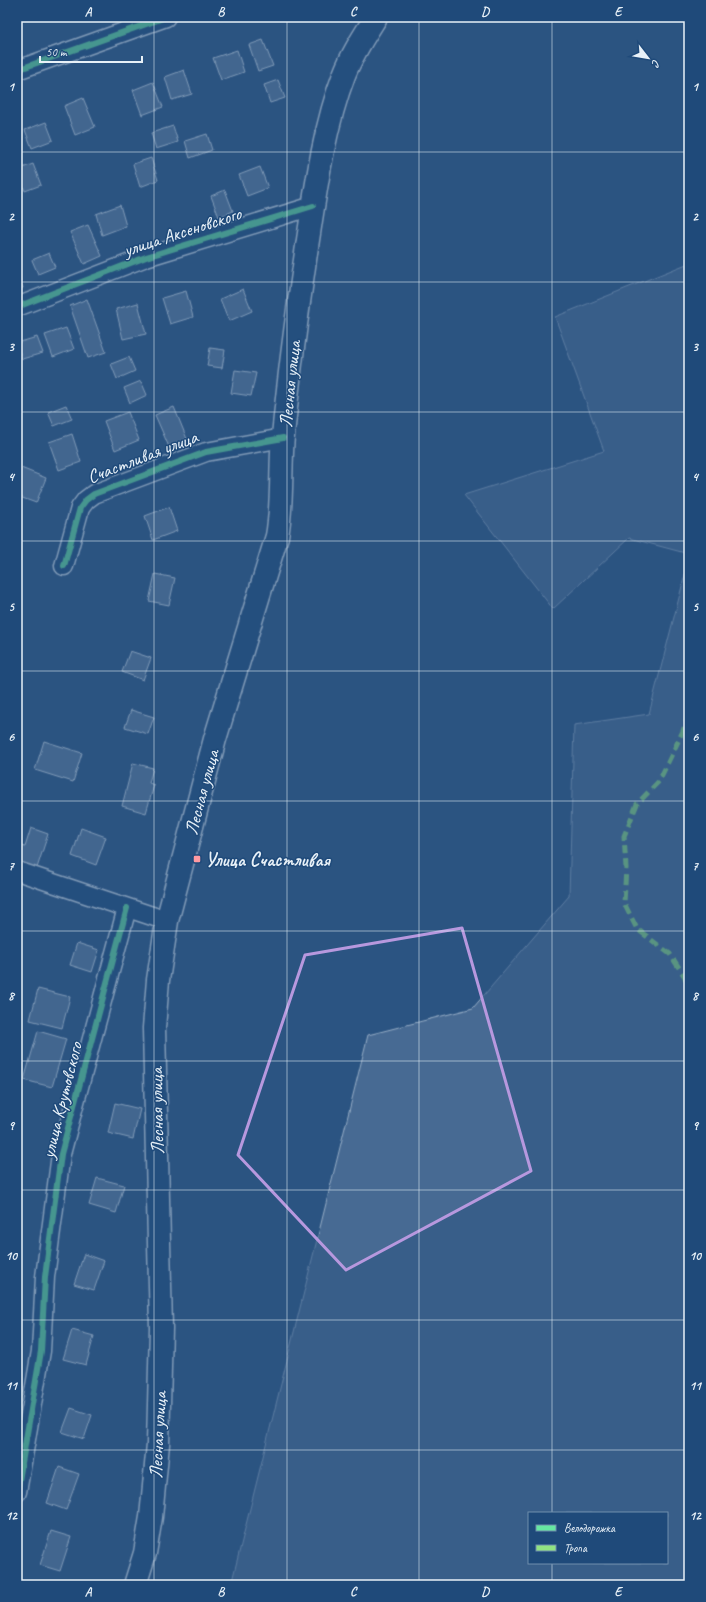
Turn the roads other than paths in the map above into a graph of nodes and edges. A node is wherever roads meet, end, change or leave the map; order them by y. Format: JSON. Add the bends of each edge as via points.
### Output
{"nodes":[{"id":1,"x":166,"y":17,"type":"edge"},
{"id":2,"x":376,"y":17,"type":"edge"},
{"id":3,"x":17,"y":70,"type":"edge"},
{"id":4,"x":313,"y":206,"type":"junction"},
{"id":5,"x":17,"y":307,"type":"edge"},
{"id":6,"x":283,"y":438,"type":"junction"},
{"id":7,"x":64,"y":566,"type":"dead end"},
{"id":8,"x":17,"y":871,"type":"edge"},
{"id":9,"x":127,"y":908,"type":"junction"},
{"id":10,"x":167,"y":920,"type":"junction"},
{"id":11,"x":17,"y":1492,"type":"edge"},
{"id":12,"x":135,"y":1585,"type":"edge"}],
"edges":[{"from":1,"to":3,"type":"street"},
{"from":2,"to":4,"type":"main road","name":"Лесная улица","via":[[360,41],[344,75],[330,118]]},
{"from":4,"to":5,"type":"street","name":"улица Аксеновского","via":[[146,257]]},
{"from":4,"to":6,"type":"main road","name":"Лесная улица"},
{"from":6,"to":7,"type":"street","name":"Счастливая улица","via":[[206,452],[94,494],[80,508]]},
{"from":6,"to":10,"type":"main road","name":"Лесная улица","via":[[280,519],[276,536],[215,739]]},
{"from":8,"to":9,"type":"street"},
{"from":9,"to":10,"type":"street"},
{"from":9,"to":11,"type":"street","name":"улица Крутовского","via":[[61,1154],[45,1277],[41,1351]]},
{"from":10,"to":12,"type":"main road","name":"Лесная улица","via":[[154,1028],[161,1328],[158,1444],[151,1517]]}]}
